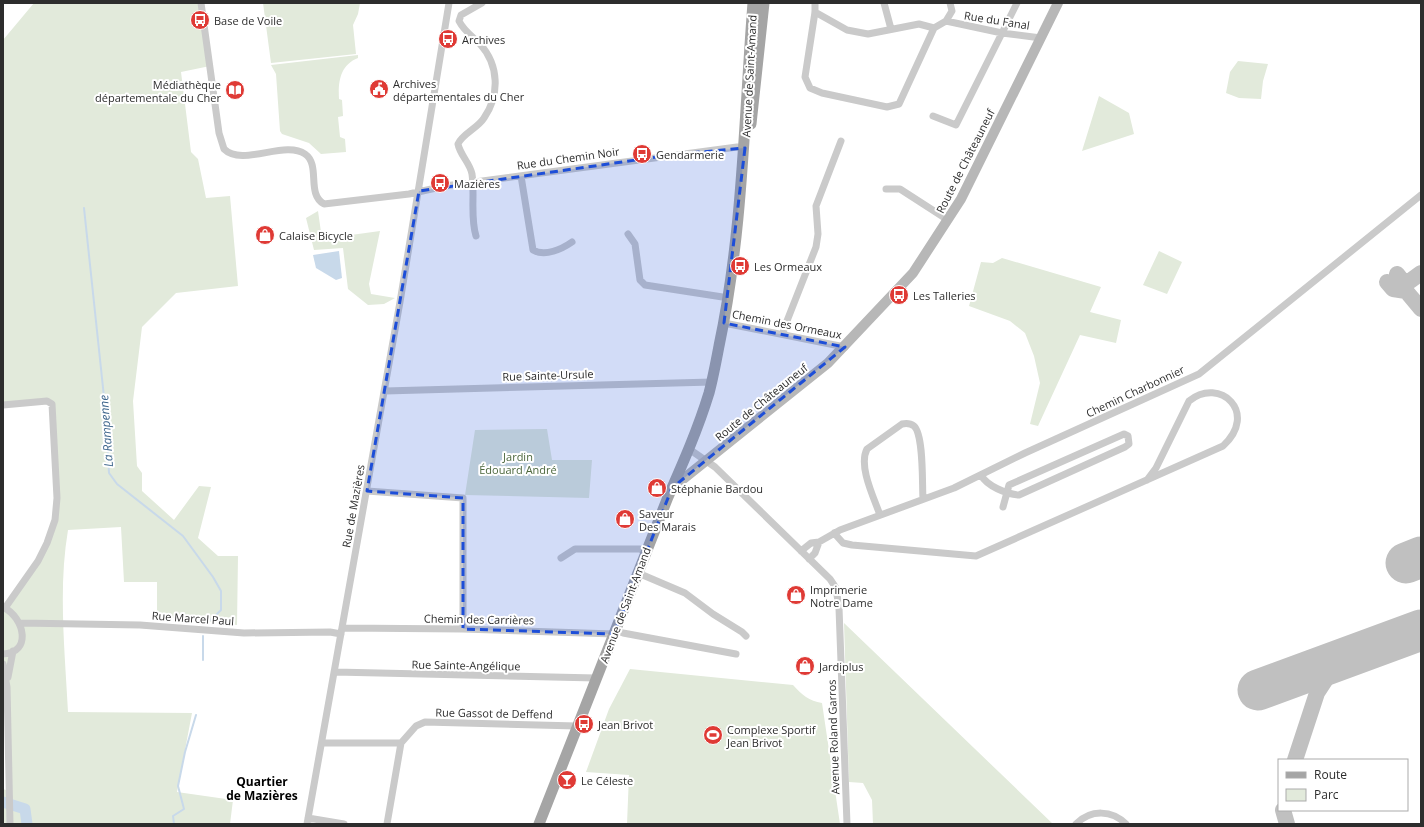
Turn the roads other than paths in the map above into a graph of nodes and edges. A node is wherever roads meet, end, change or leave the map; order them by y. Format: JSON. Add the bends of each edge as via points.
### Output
{"nodes":[{"id":1,"x":201,"y":3,"type":"edge"},
{"id":2,"x":449,"y":3,"type":"edge"},
{"id":3,"x":482,"y":3,"type":"edge"},
{"id":4,"x":753,"y":3,"type":"edge"},
{"id":5,"x":764,"y":3,"type":"edge"},
{"id":6,"x":815,"y":3,"type":"edge"},
{"id":7,"x":884,"y":3,"type":"edge"},
{"id":8,"x":950,"y":3,"type":"edge"},
{"id":9,"x":1017,"y":3,"type":"edge"},
{"id":10,"x":1058,"y":3,"type":"edge"},
{"id":11,"x":815,"y":12,"type":"junction"},
{"id":12,"x":447,"y":18,"type":"junction"},
{"id":13,"x":460,"y":20,"type":"junction"},
{"id":14,"x":946,"y":21,"type":"junction"},
{"id":15,"x":934,"y":28,"type":"junction"},
{"id":16,"x":891,"y":29,"type":"junction"},
{"id":17,"x":1002,"y":33,"type":"junction"},
{"id":18,"x":1041,"y":38,"type":"junction"},
{"id":19,"x":933,"y":116,"type":"dead end"},
{"id":20,"x":841,"y":141,"type":"dead end"},
{"id":21,"x":745,"y":148,"type":"junction"},
{"id":22,"x":521,"y":176,"type":"junction"},
{"id":23,"x":473,"y":182,"type":"junction"},
{"id":24,"x":886,"y":188,"type":"dead end"},
{"id":25,"x":419,"y":191,"type":"junction"},
{"id":26,"x":1421,"y":195,"type":"edge"},
{"id":27,"x":948,"y":220,"type":"junction"},
{"id":28,"x":628,"y":234,"type":"dead end"},
{"id":29,"x":476,"y":236,"type":"dead end"},
{"id":30,"x":572,"y":242,"type":"dead end"},
{"id":31,"x":729,"y":298,"type":"junction"},
{"id":32,"x":724,"y":323,"type":"junction"},
{"id":33,"x":783,"y":334,"type":"junction"},
{"id":34,"x":845,"y":347,"type":"junction"},
{"id":35,"x":712,"y":382,"type":"junction"},
{"id":36,"x":385,"y":391,"type":"junction"},
{"id":37,"x":3,"y":405,"type":"edge"},
{"id":38,"x":689,"y":450,"type":"junction"},
{"id":39,"x":708,"y":461,"type":"junction"},
{"id":40,"x":981,"y":475,"type":"junction"},
{"id":41,"x":1147,"y":480,"type":"junction"},
{"id":42,"x":672,"y":488,"type":"junction"},
{"id":43,"x":367,"y":491,"type":"junction"},
{"id":44,"x":1007,"y":492,"type":"junction"},
{"id":45,"x":923,"y":499,"type":"junction"},
{"id":46,"x":1003,"y":507,"type":"dead end"},
{"id":47,"x":880,"y":515,"type":"junction"},
{"id":48,"x":834,"y":533,"type":"junction"},
{"id":49,"x":819,"y":542,"type":"junction"},
{"id":50,"x":801,"y":551,"type":"junction"},
{"id":51,"x":646,"y":552,"type":"junction"},
{"id":52,"x":561,"y":558,"type":"dead end"},
{"id":53,"x":809,"y":559,"type":"junction"},
{"id":54,"x":638,"y":573,"type":"junction"},
{"id":55,"x":4,"y":607,"type":"edge"},
{"id":56,"x":20,"y":623,"type":"junction"},
{"id":57,"x":42,"y":624,"type":"junction"},
{"id":58,"x":463,"y":629,"type":"junction"},
{"id":59,"x":342,"y":631,"type":"junction"},
{"id":60,"x":615,"y":632,"type":"junction"},
{"id":61,"x":23,"y":634,"type":"junction"},
{"id":62,"x":746,"y":636,"type":"dead end"},
{"id":63,"x":13,"y":651,"type":"junction"},
{"id":64,"x":3,"y":654,"type":"edge"},
{"id":65,"x":736,"y":654,"type":"dead end"},
{"id":66,"x":3,"y":664,"type":"edge"},
{"id":67,"x":335,"y":672,"type":"junction"},
{"id":68,"x":596,"y":678,"type":"junction"},
{"id":69,"x":7,"y":687,"type":"junction"},
{"id":70,"x":577,"y":726,"type":"junction"},
{"id":71,"x":322,"y":742,"type":"junction"},
{"id":72,"x":401,"y":743,"type":"junction"},
{"id":73,"x":307,"y":821,"type":"edge"},
{"id":74,"x":10,"y":824,"type":"edge"},
{"id":75,"x":344,"y":824,"type":"edge"},
{"id":76,"x":387,"y":824,"type":"edge"},
{"id":77,"x":539,"y":824,"type":"edge"},
{"id":78,"x":848,"y":824,"type":"edge"},
{"id":79,"x":1076,"y":824,"type":"edge"},
{"id":80,"x":1126,"y":824,"type":"edge"}],
"edges":[{"from":1,"to":25,"type":"street","name":"Rue du Chemin Noir","via":[[219,133],[227,153],[240,155],[293,150],[305,154],[310,160],[316,194],[324,204]]},
{"from":2,"to":12,"type":"street","name":"Rue de Mazières"},
{"from":3,"to":13,"type":"street","via":[[462,15]]},
{"from":4,"to":21,"type":"main road","name":"Avenue de Saint-Amand"},
{"from":5,"to":21,"type":"main road","name":"Avenue de Saint-Amand","via":[[752,118]]},
{"from":6,"to":11,"type":"street"},
{"from":7,"to":16,"type":"street"},
{"from":8,"to":14,"type":"street","via":[[952,11]]},
{"from":9,"to":17,"type":"street"},
{"from":10,"to":18,"type":"main road","name":"Route de Châteauneuf"},
{"from":11,"to":15,"type":"street","via":[[805,77],[810,88],[886,107],[899,104]]},
{"from":11,"to":16,"type":"street","via":[[847,30],[868,34]]},
{"from":12,"to":13,"type":"street"},
{"from":12,"to":25,"type":"street","name":"Rue de Mazières"},
{"from":13,"to":23,"type":"street","via":[[462,28],[486,53],[495,79],[493,99],[485,118],[458,144],[470,165]]},
{"from":14,"to":15,"type":"street"},
{"from":14,"to":17,"type":"street","name":"Rue du Fanal"},
{"from":15,"to":16,"type":"street","via":[[919,24]]},
{"from":17,"to":18,"type":"street","name":"Rue du Fanal"},
{"from":17,"to":19,"type":"street","via":[[956,125]]},
{"from":18,"to":27,"type":"main road","name":"Route de Châteauneuf"},
{"from":20,"to":33,"type":"street","via":[[816,206],[816,247]]},
{"from":21,"to":22,"type":"street","name":"Rue du Chemin Noir","via":[[678,154]]},
{"from":21,"to":31,"type":"main road","name":"Avenue de Saint-Amand"},
{"from":22,"to":23,"type":"street","name":"Rue du Chemin Noir"},
{"from":22,"to":30,"type":"street","via":[[533,250],[538,252],[562,249]]},
{"from":23,"to":25,"type":"street","name":"Rue du Chemin Noir"},
{"from":23,"to":29,"type":"street"},
{"from":24,"to":27,"type":"street","via":[[900,189]]},
{"from":25,"to":36,"type":"street","name":"Rue de Mazières"},
{"from":26,"to":40,"type":"street","name":"Chemin Charbonnier","via":[[1199,374]]},
{"from":27,"to":34,"type":"main road","name":"Route de Châteauneuf","via":[[913,273]]},
{"from":28,"to":31,"type":"street","via":[[635,244],[640,280],[645,285]]},
{"from":31,"to":32,"type":"main road","name":"Avenue de Saint-Amand"},
{"from":32,"to":33,"type":"street","name":"Chemin des Ormeaux"},
{"from":32,"to":35,"type":"main road","name":"Avenue de Saint-Amand"},
{"from":33,"to":34,"type":"street","name":"Chemin des Ormeaux"},
{"from":34,"to":39,"type":"main road","name":"Route de Châteauneuf"},
{"from":35,"to":36,"type":"street","name":"Rue Sainte-Ursule"},
{"from":35,"to":38,"type":"main road","name":"Avenue de Saint-Amand"},
{"from":36,"to":43,"type":"street","name":"Rue de Mazières"},
{"from":37,"to":55,"type":"street","via":[[47,401],[52,404],[56,498],[55,520],[47,543],[38,561]]},
{"from":38,"to":39,"type":"street","name":"Avenue Roland Garros"},
{"from":38,"to":42,"type":"main road","name":"Avenue de Saint-Amand"},
{"from":39,"to":42,"type":"main road","name":"Route de Châteauneuf"},
{"from":39,"to":50,"type":"street","name":"Avenue Roland Garros"},
{"from":40,"to":44,"type":"street","via":[[985,483]]},
{"from":40,"to":45,"type":"street","name":"Chemin Charbonnier"},
{"from":41,"to":41,"type":"street","via":[[1224,446],[1233,437],[1237,428],[1237,409],[1232,402],[1225,396],[1206,392],[1189,401],[1156,468]]},
{"from":41,"to":48,"type":"street","via":[[976,556],[852,545],[843,543]]},
{"from":42,"to":51,"type":"main road","name":"Avenue de Saint-Amand"},
{"from":43,"to":58,"type":"street","via":[[463,498]]},
{"from":43,"to":59,"type":"street","name":"Rue de Mazières"},
{"from":44,"to":44,"type":"street","via":[[1019,495],[1126,447],[1129,444],[1128,436],[1124,434],[1010,485]]},
{"from":44,"to":46,"type":"street"},
{"from":45,"to":47,"type":"street","name":"Chemin Charbonnier"},
{"from":45,"to":47,"type":"street","via":[[919,435],[909,423],[902,424],[867,449],[865,454],[864,467]]},
{"from":47,"to":48,"type":"street","name":"Chemin Charbonnier"},
{"from":48,"to":49,"type":"street","name":"Chemin Charbonnier"},
{"from":49,"to":50,"type":"street","name":"Chemin Charbonnier","via":[[811,543]]},
{"from":49,"to":53,"type":"street","name":"Chemin Charbonnier","via":[[815,553]]},
{"from":50,"to":53,"type":"street","name":"Avenue Roland Garros"},
{"from":51,"to":52,"type":"street","via":[[640,549],[575,549]]},
{"from":51,"to":54,"type":"main road","name":"Avenue de Saint-Amand"},
{"from":53,"to":78,"type":"street","name":"Avenue Roland Garros","via":[[834,583],[838,594]]},
{"from":54,"to":60,"type":"main road","name":"Avenue de Saint-Amand"},
{"from":54,"to":62,"type":"street","via":[[685,593]]},
{"from":55,"to":56,"type":"street"},
{"from":56,"to":57,"type":"street","name":"Rue Marcel Paul"},
{"from":56,"to":61,"type":"street"},
{"from":57,"to":59,"type":"street","name":"Rue Marcel Paul","via":[[140,625],[244,633]]},
{"from":57,"to":61,"type":"street","name":"Rue Marcel Paul","via":[[32,626]]},
{"from":58,"to":59,"type":"street","name":"Chemin des Carrières"},
{"from":58,"to":60,"type":"street","name":"Chemin des Carrières"},
{"from":59,"to":67,"type":"street","name":"Rue de Mazières"},
{"from":60,"to":65,"type":"street","name":"Chemin des Carrières"},
{"from":60,"to":68,"type":"main road","name":"Avenue de Saint-Amand"},
{"from":61,"to":63,"type":"street","via":[[20,644]]},
{"from":63,"to":64,"type":"street"},
{"from":63,"to":69,"type":"street"},
{"from":66,"to":69,"type":"street"},
{"from":67,"to":68,"type":"street","name":"Rue Sainte-Angélique"},
{"from":67,"to":71,"type":"street","name":"Rue de Mazières"},
{"from":68,"to":70,"type":"main road","name":"Avenue de Saint-Amand"},
{"from":69,"to":74,"type":"street"},
{"from":70,"to":72,"type":"street","name":"Rue Gassot de Deffend","via":[[425,722],[416,726]]},
{"from":70,"to":77,"type":"main road","name":"Avenue de Saint-Amand"},
{"from":71,"to":72,"type":"street"},
{"from":71,"to":73,"type":"street","name":"Rue de Mazières"},
{"from":72,"to":76,"type":"street"},
{"from":73,"to":75,"type":"street"},
{"from":79,"to":80,"type":"street","via":[[1094,813],[1107,813],[1120,818]]}]}
